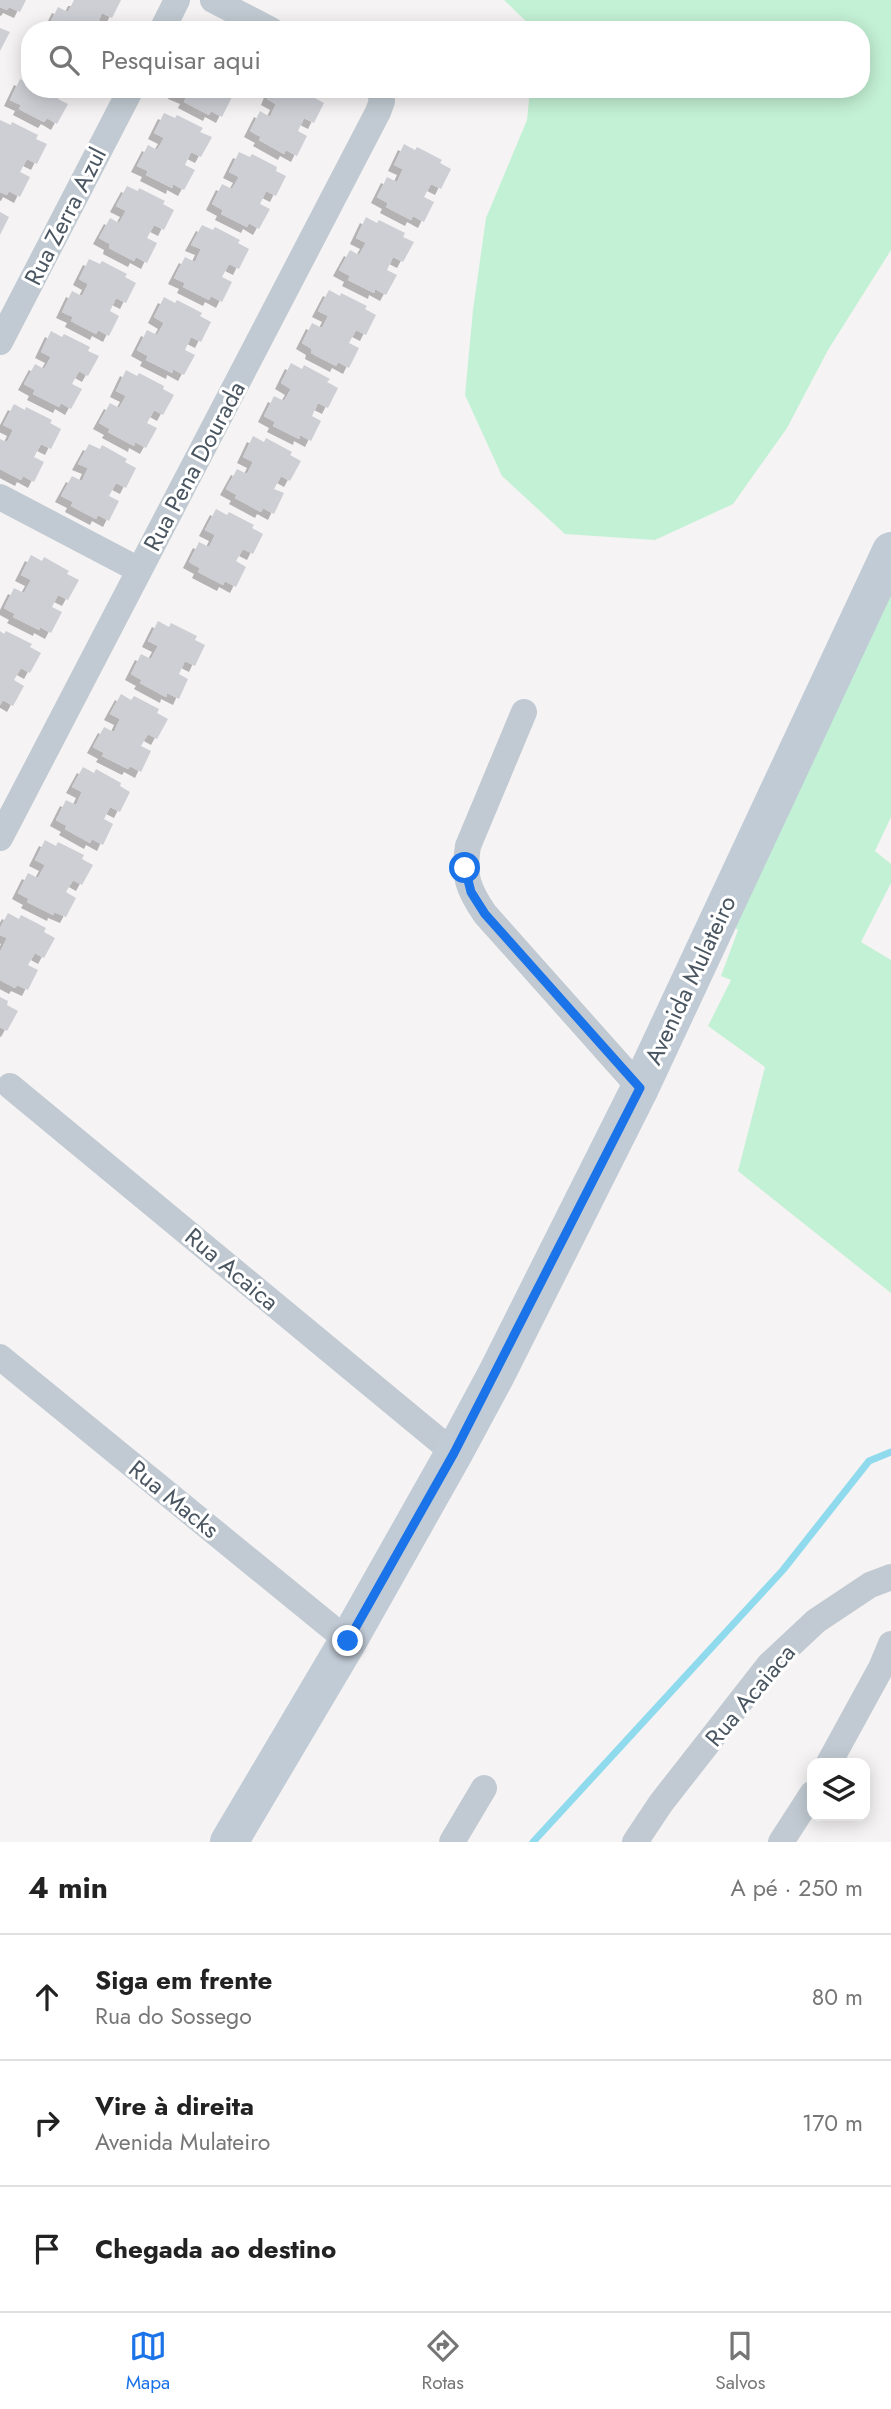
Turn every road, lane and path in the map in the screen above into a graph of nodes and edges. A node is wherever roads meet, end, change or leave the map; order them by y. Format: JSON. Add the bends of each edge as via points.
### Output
{"nodes":[{"id":1,"x":177,"y":0,"type":"edge"},
{"id":2,"x":213,"y":0,"type":"edge"},
{"id":3,"x":166,"y":21,"type":"edge"},
{"id":4,"x":254,"y":21,"type":"edge"},
{"id":5,"x":126,"y":98,"type":"edge"},
{"id":6,"x":380,"y":98,"type":"edge"},
{"id":7,"x":0,"y":342,"type":"edge"},
{"id":8,"x":0,"y":497,"type":"edge"},
{"id":9,"x":891,"y":551,"type":"edge"},
{"id":10,"x":139,"y":570,"type":"junction"},
{"id":11,"x":524,"y":712,"type":"dead end"},
{"id":12,"x":0,"y":838,"type":"edge"},
{"id":13,"x":10,"y":1086,"type":"dead end"},
{"id":14,"x":640,"y":1088,"type":"junction"},
{"id":15,"x":0,"y":1357,"type":"edge"},
{"id":16,"x":454,"y":1453,"type":"junction"},
{"id":17,"x":891,"y":1577,"type":"edge"},
{"id":18,"x":348,"y":1641,"type":"junction"},
{"id":19,"x":891,"y":1644,"type":"edge"},
{"id":20,"x":832,"y":1758,"type":"edge"},
{"id":21,"x":484,"y":1788,"type":"dead end"},
{"id":22,"x":807,"y":1802,"type":"edge"},
{"id":23,"x":229,"y":1842,"type":"edge"},
{"id":24,"x":452,"y":1842,"type":"edge"},
{"id":25,"x":635,"y":1842,"type":"edge"},
{"id":26,"x":781,"y":1842,"type":"edge"}],
"edges":[{"from":1,"to":3,"type":"street"},
{"from":2,"to":4,"type":"street"},
{"from":5,"to":7,"type":"street","name":"Rua Zerra Azul"},
{"from":6,"to":10,"type":"street","name":"Rua Pena Dourada","via":[[378,112]]},
{"from":8,"to":10,"type":"street"},
{"from":9,"to":14,"type":"street","name":"Avenida Mulateiro"},
{"from":10,"to":12,"type":"street","name":"Rua Pena Dourada"},
{"from":11,"to":14,"type":"street","via":[[468,846],[465,868],[471,892],[485,914]]},
{"from":13,"to":16,"type":"street","name":"Rua Acaica"},
{"from":14,"to":16,"type":"street","name":"Avenida Mulateiro"},
{"from":15,"to":18,"type":"street","name":"Rua Macks"},
{"from":16,"to":18,"type":"street","name":"Avenida Mulateiro"},
{"from":17,"to":25,"type":"street","name":"Rua Acaiaca","via":[[870,1585],[816,1621],[769,1665]]},
{"from":18,"to":23,"type":"street","name":"Avenida Mulateiro"},
{"from":19,"to":20,"type":"street"},
{"from":21,"to":24,"type":"street"},
{"from":22,"to":26,"type":"street"}]}
